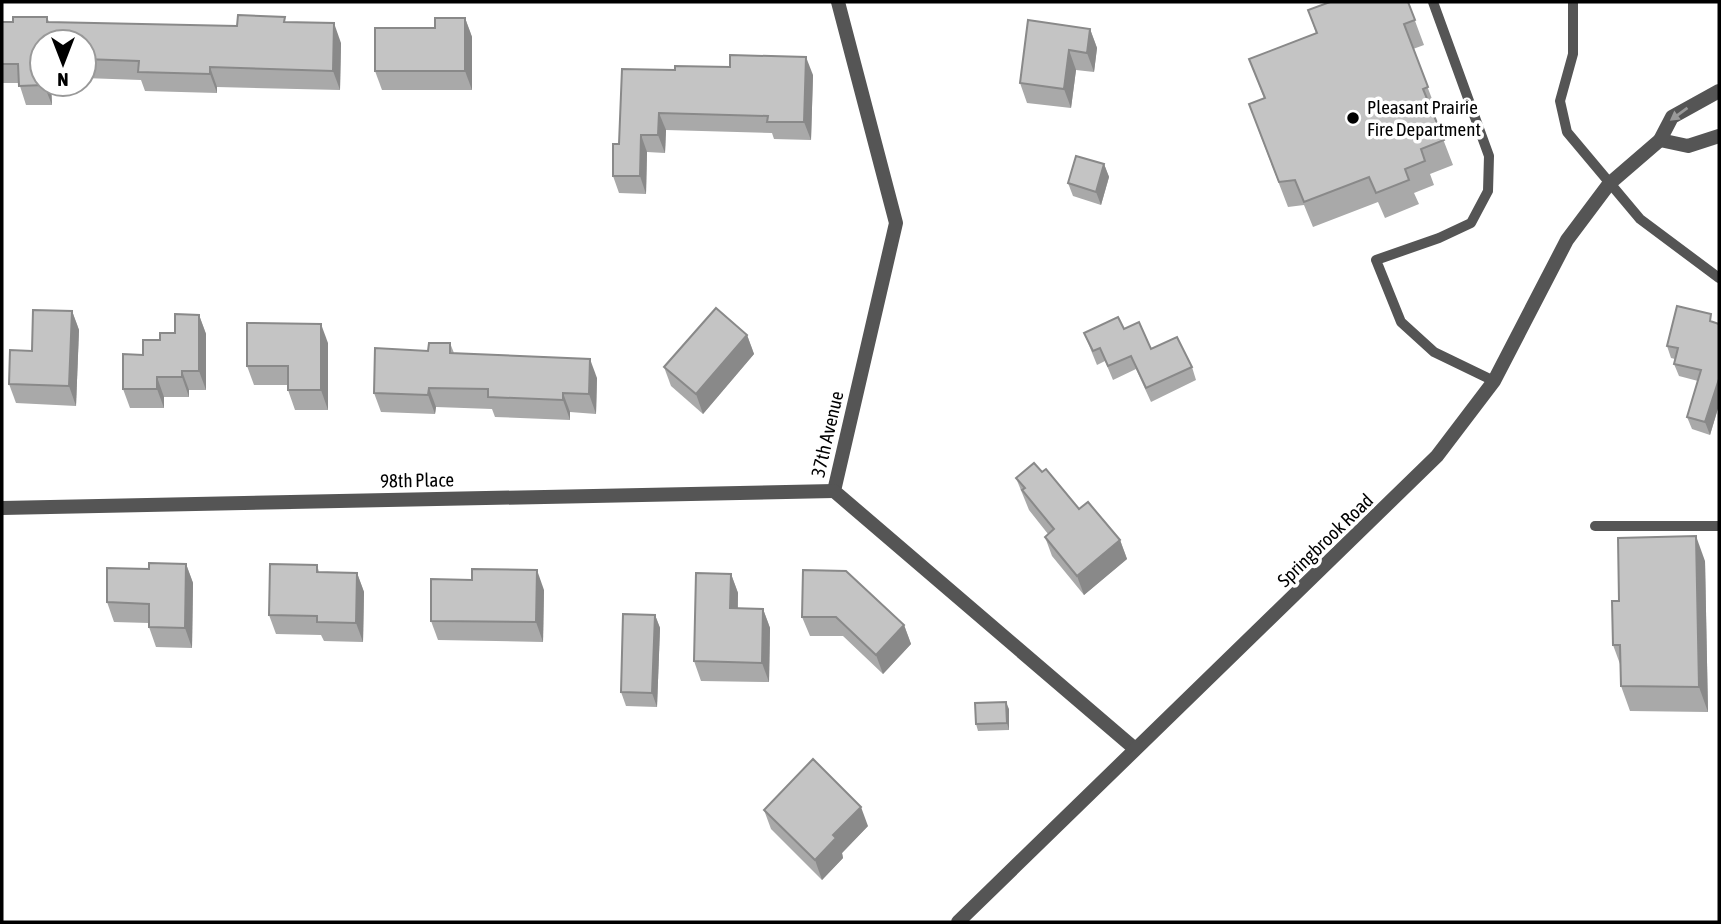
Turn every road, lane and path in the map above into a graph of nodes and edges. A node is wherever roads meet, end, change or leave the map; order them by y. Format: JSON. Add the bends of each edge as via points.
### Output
{"nodes":[{"id":1,"x":838,"y":2,"type":"edge"},
{"id":2,"x":1433,"y":2,"type":"edge"},
{"id":3,"x":1573,"y":2,"type":"edge"},
{"id":4,"x":1719,"y":92,"type":"edge"},
{"id":5,"x":1719,"y":136,"type":"edge"},
{"id":6,"x":1660,"y":139,"type":"junction"},
{"id":7,"x":1609,"y":184,"type":"junction"},
{"id":8,"x":1719,"y":278,"type":"edge"},
{"id":9,"x":1493,"y":381,"type":"junction"},
{"id":10,"x":834,"y":491,"type":"junction"},
{"id":11,"x":2,"y":508,"type":"edge"},
{"id":12,"x":1595,"y":526,"type":"dead end"},
{"id":13,"x":1719,"y":526,"type":"edge"},
{"id":14,"x":1134,"y":748,"type":"junction"},
{"id":15,"x":958,"y":922,"type":"edge"}],
"edges":[{"from":1,"to":10,"type":"street","name":"37th Avenue","via":[[896,223]]},
{"from":2,"to":9,"type":"lane","via":[[1489,156],[1488,191],[1471,223],[1376,260],[1401,322],[1434,352]]},
{"from":3,"to":7,"type":"lane","via":[[1573,54],[1560,101],[1567,132]]},
{"from":4,"to":6,"type":"street","name":"Springbrook Road","one_way":true,"via":[[1672,117]]},
{"from":5,"to":6,"type":"street","via":[[1688,146]]},
{"from":6,"to":7,"type":"street","name":"Springbrook Road"},
{"from":7,"to":8,"type":"lane","via":[[1640,219]]},
{"from":7,"to":9,"type":"street","name":"Springbrook Road","via":[[1567,240]]},
{"from":9,"to":14,"type":"street","name":"Springbrook Road","via":[[1437,456]]},
{"from":10,"to":11,"type":"street","name":"98th Place"},
{"from":10,"to":14,"type":"street","name":"37th Avenue"},
{"from":12,"to":13,"type":"lane"},
{"from":14,"to":15,"type":"street","name":"Springbrook Road"}]}
